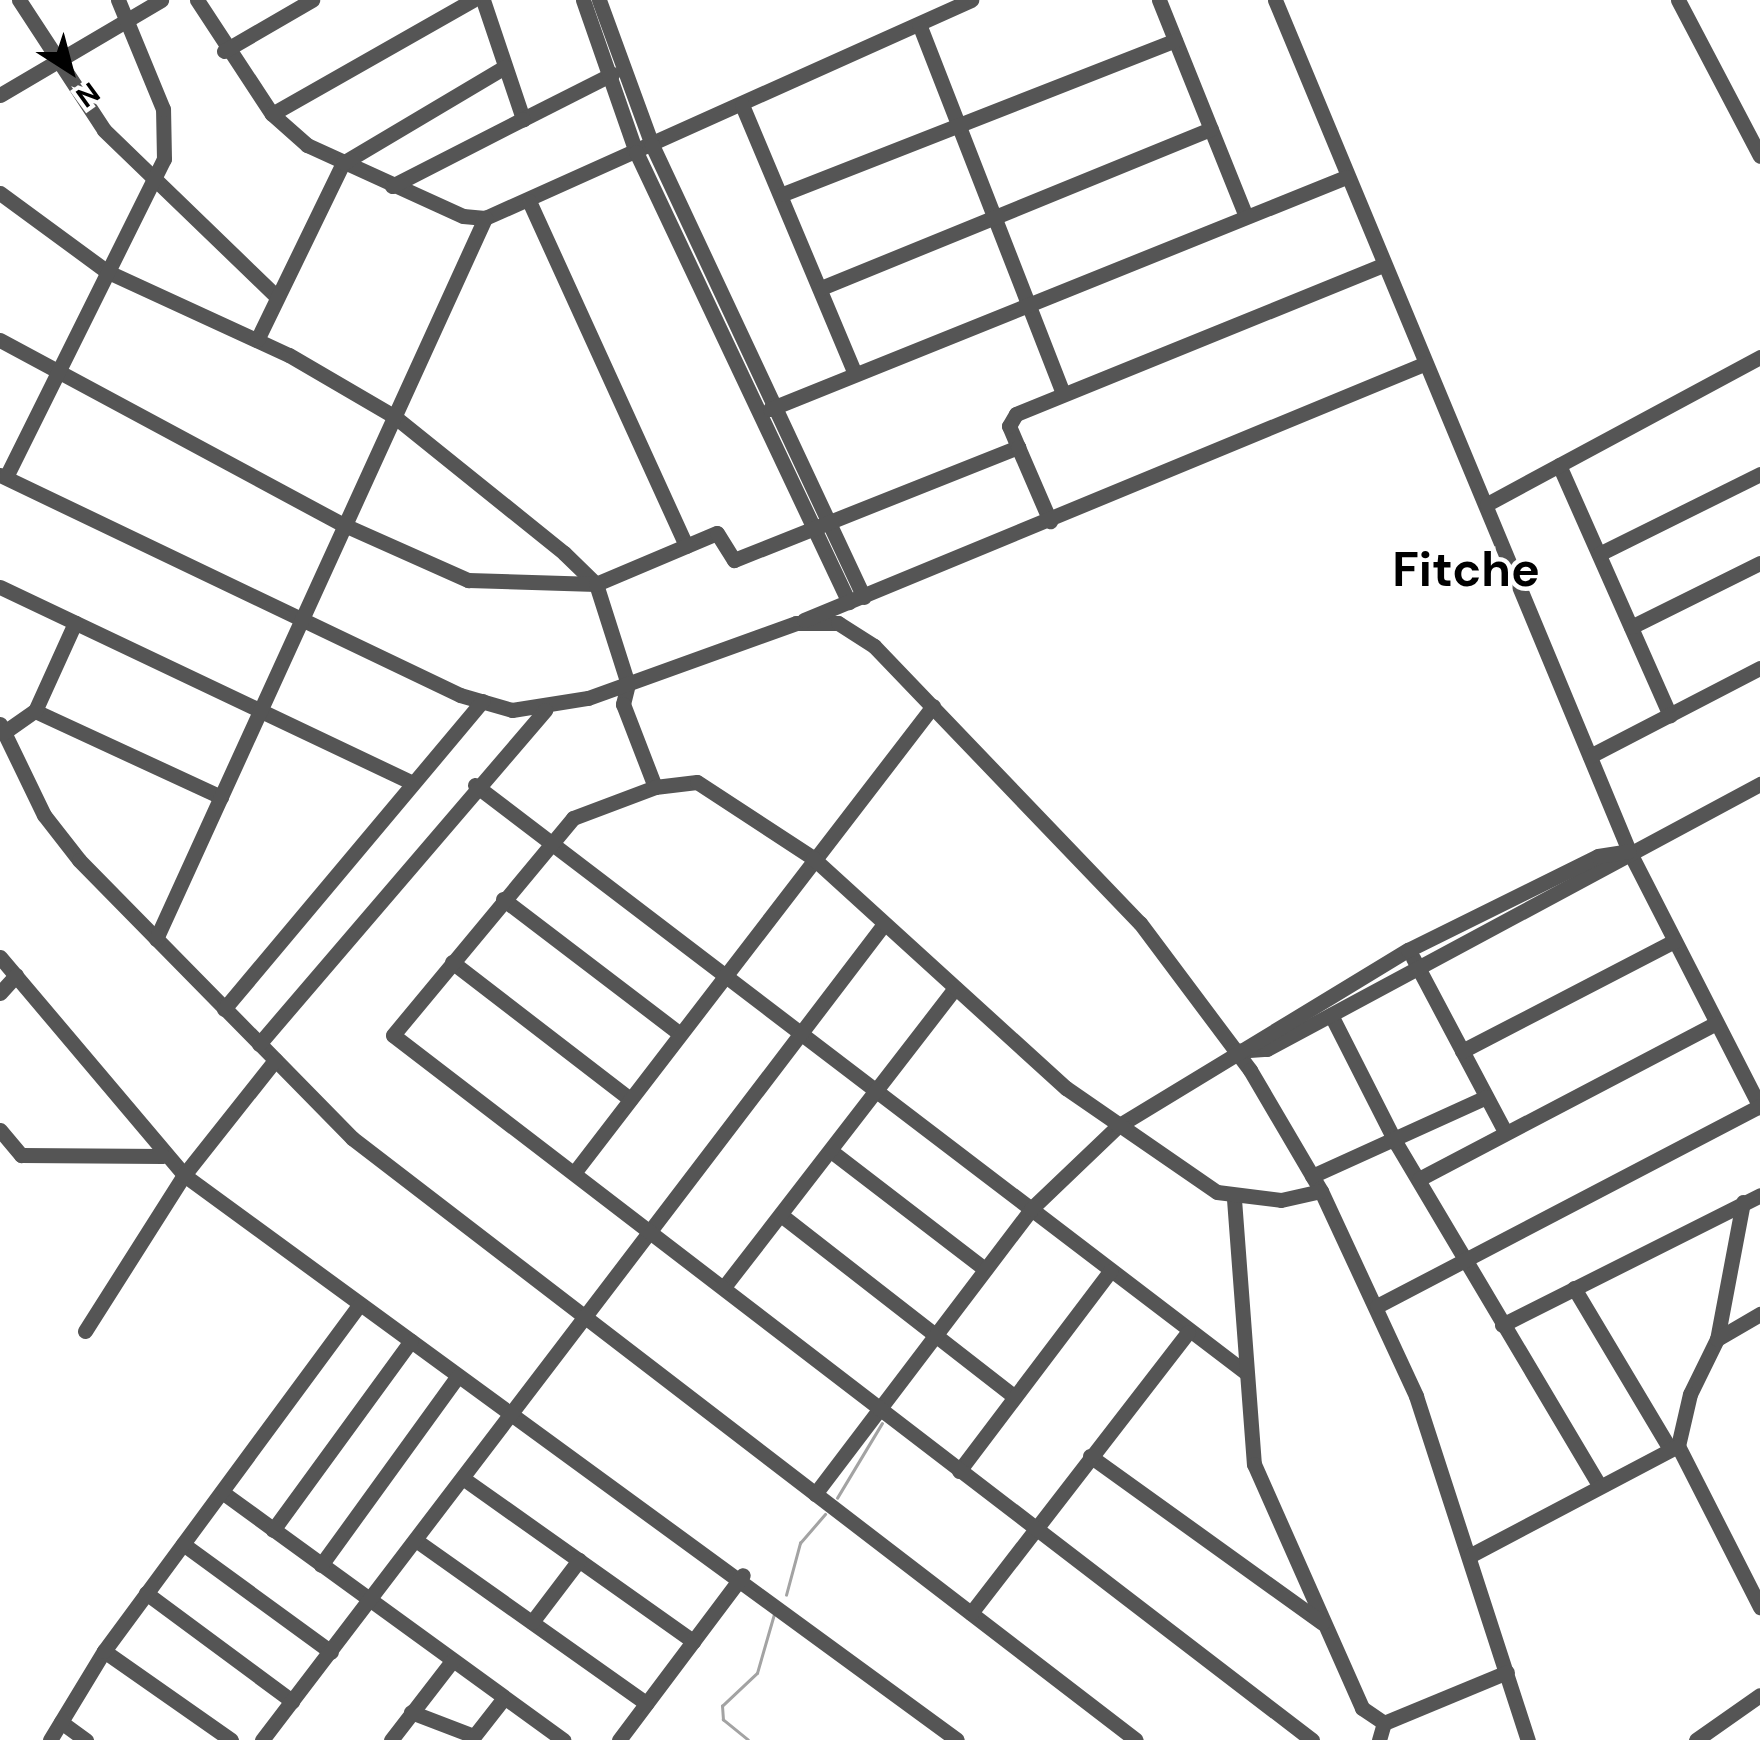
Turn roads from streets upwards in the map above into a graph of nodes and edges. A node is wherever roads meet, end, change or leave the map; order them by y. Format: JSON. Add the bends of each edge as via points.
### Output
{"nodes":[{"id":1,"x":19,"y":0,"type":"edge"},
{"id":2,"x":118,"y":0,"type":"edge"},
{"id":3,"x":162,"y":0,"type":"edge"},
{"id":4,"x":198,"y":0,"type":"edge"},
{"id":5,"x":312,"y":0,"type":"edge"},
{"id":6,"x":473,"y":0,"type":"edge"},
{"id":7,"x":483,"y":0,"type":"edge"},
{"id":8,"x":583,"y":0,"type":"edge"},
{"id":9,"x":598,"y":0,"type":"edge"},
{"id":10,"x":971,"y":0,"type":"edge"},
{"id":11,"x":1159,"y":0,"type":"edge"},
{"id":12,"x":1275,"y":0,"type":"edge"},
{"id":13,"x":1678,"y":0,"type":"edge"},
{"id":14,"x":127,"y":18,"type":"junction"},
{"id":15,"x":919,"y":24,"type":"junction"},
{"id":16,"x":1175,"y":40,"type":"junction"},
{"id":17,"x":224,"y":50,"type":"junction"},
{"id":18,"x":56,"y":62,"type":"junction"},
{"id":19,"x":619,"y":64,"type":"junction"},
{"id":20,"x":505,"y":67,"type":"junction"},
{"id":21,"x":608,"y":79,"type":"junction"},
{"id":22,"x":0,"y":95,"type":"edge"},
{"id":23,"x":742,"y":104,"type":"junction"},
{"id":24,"x":272,"y":114,"type":"junction"},
{"id":25,"x":523,"y":118,"type":"junction"},
{"id":26,"x":959,"y":126,"type":"junction"},
{"id":27,"x":1211,"y":129,"type":"junction"},
{"id":28,"x":652,"y":145,"type":"junction"},
{"id":29,"x":636,"y":152,"type":"junction"},
{"id":30,"x":1760,"y":156,"type":"edge"},
{"id":31,"x":343,"y":163,"type":"junction"},
{"id":32,"x":1346,"y":177,"type":"junction"},
{"id":33,"x":149,"y":179,"type":"junction"},
{"id":34,"x":392,"y":186,"type":"junction"},
{"id":35,"x":0,"y":193,"type":"edge"},
{"id":36,"x":783,"y":194,"type":"junction"},
{"id":37,"x":528,"y":202,"type":"junction"},
{"id":38,"x":993,"y":213,"type":"junction"},
{"id":39,"x":1246,"y":216,"type":"junction"},
{"id":40,"x":485,"y":218,"type":"junction"},
{"id":41,"x":1383,"y":265,"type":"junction"},
{"id":42,"x":106,"y":272,"type":"junction"},
{"id":43,"x":821,"y":288,"type":"junction"},
{"id":44,"x":275,"y":295,"type":"junction"},
{"id":45,"x":1028,"y":303,"type":"junction"},
{"id":46,"x":0,"y":340,"type":"edge"},
{"id":47,"x":257,"y":340,"type":"junction"},
{"id":48,"x":1760,"y":357,"type":"edge"},
{"id":49,"x":1424,"y":364,"type":"junction"},
{"id":50,"x":854,"y":372,"type":"junction"},
{"id":51,"x":56,"y":375,"type":"junction"},
{"id":52,"x":1064,"y":393,"type":"junction"},
{"id":53,"x":768,"y":409,"type":"junction"},
{"id":54,"x":395,"y":417,"type":"junction"},
{"id":55,"x":1018,"y":447,"type":"junction"},
{"id":56,"x":1559,"y":464,"type":"junction"},
{"id":57,"x":1760,"y":474,"type":"edge"},
{"id":58,"x":3,"y":476,"type":"edge"},
{"id":59,"x":1486,"y":504,"type":"junction"},
{"id":60,"x":1050,"y":520,"type":"junction"},
{"id":61,"x":342,"y":524,"type":"junction"},
{"id":62,"x":821,"y":524,"type":"junction"},
{"id":63,"x":686,"y":546,"type":"junction"},
{"id":64,"x":1598,"y":554,"type":"junction"},
{"id":65,"x":1760,"y":563,"type":"edge"},
{"id":66,"x":596,"y":584,"type":"junction"},
{"id":67,"x":0,"y":587,"type":"edge"},
{"id":68,"x":857,"y":599,"type":"junction"},
{"id":69,"x":300,"y":619,"type":"junction"},
{"id":70,"x":74,"y":623,"type":"junction"},
{"id":71,"x":796,"y":623,"type":"junction"},
{"id":72,"x":1631,"y":627,"type":"junction"},
{"id":73,"x":1760,"y":668,"type":"edge"},
{"id":74,"x":628,"y":684,"type":"junction"},
{"id":75,"x":482,"y":701,"type":"junction"},
{"id":76,"x":933,"y":706,"type":"junction"},
{"id":77,"x":260,"y":710,"type":"junction"},
{"id":78,"x":544,"y":710,"type":"junction"},
{"id":79,"x":36,"y":711,"type":"junction"},
{"id":80,"x":1670,"y":715,"type":"junction"},
{"id":81,"x":2,"y":729,"type":"edge"},
{"id":82,"x":6,"y":751,"type":"edge"},
{"id":83,"x":1590,"y":756,"type":"junction"},
{"id":84,"x":413,"y":783,"type":"junction"},
{"id":85,"x":475,"y":784,"type":"junction"},
{"id":86,"x":1760,"y":784,"type":"edge"},
{"id":87,"x":655,"y":786,"type":"junction"},
{"id":88,"x":221,"y":797,"type":"junction"},
{"id":89,"x":552,"y":838,"type":"junction"},
{"id":90,"x":1629,"y":851,"type":"junction"},
{"id":91,"x":813,"y":858,"type":"junction"},
{"id":92,"x":503,"y":899,"type":"junction"},
{"id":93,"x":884,"y":924,"type":"junction"},
{"id":94,"x":156,"y":939,"type":"junction"},
{"id":95,"x":1674,"y":941,"type":"junction"},
{"id":96,"x":1408,"y":950,"type":"junction"},
{"id":97,"x":0,"y":957,"type":"edge"},
{"id":98,"x":452,"y":962,"type":"junction"},
{"id":99,"x":1417,"y":966,"type":"junction"},
{"id":100,"x":726,"y":972,"type":"junction"},
{"id":101,"x":16,"y":975,"type":"junction"},
{"id":102,"x":955,"y":988,"type":"junction"},
{"id":103,"x":0,"y":994,"type":"edge"},
{"id":104,"x":224,"y":1009,"type":"junction"},
{"id":105,"x":1332,"y":1015,"type":"junction"},
{"id":106,"x":1716,"y":1023,"type":"junction"},
{"id":107,"x":800,"y":1031,"type":"junction"},
{"id":108,"x":679,"y":1034,"type":"junction"},
{"id":109,"x":259,"y":1044,"type":"junction"},
{"id":110,"x":1235,"y":1051,"type":"junction"},
{"id":111,"x":1462,"y":1052,"type":"junction"},
{"id":112,"x":274,"y":1060,"type":"junction"},
{"id":113,"x":878,"y":1090,"type":"junction"},
{"id":114,"x":1486,"y":1097,"type":"junction"},
{"id":115,"x":630,"y":1099,"type":"junction"},
{"id":116,"x":1760,"y":1107,"type":"edge"},
{"id":117,"x":1118,"y":1126,"type":"junction"},
{"id":118,"x":0,"y":1130,"type":"edge"},
{"id":119,"x":1505,"y":1132,"type":"junction"},
{"id":120,"x":1396,"y":1143,"type":"junction"},
{"id":121,"x":830,"y":1151,"type":"junction"},
{"id":122,"x":163,"y":1156,"type":"junction"},
{"id":123,"x":574,"y":1173,"type":"junction"},
{"id":124,"x":184,"y":1175,"type":"junction"},
{"id":125,"x":1312,"y":1176,"type":"junction"},
{"id":126,"x":1419,"y":1179,"type":"junction"},
{"id":127,"x":1320,"y":1191,"type":"junction"},
{"id":128,"x":1760,"y":1195,"type":"edge"},
{"id":129,"x":1234,"y":1199,"type":"junction"},
{"id":130,"x":1743,"y":1202,"type":"junction"},
{"id":131,"x":1031,"y":1209,"type":"junction"},
{"id":132,"x":781,"y":1215,"type":"junction"},
{"id":133,"x":650,"y":1229,"type":"junction"},
{"id":134,"x":1464,"y":1260,"type":"junction"},
{"id":135,"x":985,"y":1269,"type":"junction"},
{"id":136,"x":1110,"y":1271,"type":"junction"},
{"id":137,"x":724,"y":1287,"type":"junction"},
{"id":138,"x":1574,"y":1288,"type":"junction"},
{"id":139,"x":360,"y":1304,"type":"junction"},
{"id":140,"x":1377,"y":1306,"type":"junction"},
{"id":141,"x":1760,"y":1314,"type":"edge"},
{"id":142,"x":586,"y":1318,"type":"junction"},
{"id":143,"x":1502,"y":1325,"type":"junction"},
{"id":144,"x":84,"y":1331,"type":"dead end"},
{"id":145,"x":1188,"y":1332,"type":"junction"},
{"id":146,"x":935,"y":1334,"type":"junction"},
{"id":147,"x":1718,"y":1339,"type":"junction"},
{"id":148,"x":411,"y":1341,"type":"junction"},
{"id":149,"x":1245,"y":1372,"type":"junction"},
{"id":150,"x":458,"y":1376,"type":"junction"},
{"id":151,"x":1015,"y":1397,"type":"junction"},
{"id":152,"x":879,"y":1408,"type":"junction"},
{"id":153,"x":511,"y":1415,"type":"junction"},
{"id":154,"x":1674,"y":1447,"type":"junction"},
{"id":155,"x":1090,"y":1456,"type":"junction"},
{"id":156,"x":959,"y":1471,"type":"junction"},
{"id":157,"x":464,"y":1479,"type":"junction"},
{"id":158,"x":1600,"y":1486,"type":"junction"},
{"id":159,"x":222,"y":1492,"type":"junction"},
{"id":160,"x":815,"y":1494,"type":"junction"},
{"id":161,"x":272,"y":1530,"type":"junction"},
{"id":162,"x":1032,"y":1530,"type":"junction"},
{"id":163,"x":418,"y":1542,"type":"junction"},
{"id":164,"x":183,"y":1544,"type":"junction"},
{"id":165,"x":1471,"y":1556,"type":"junction"},
{"id":166,"x":579,"y":1560,"type":"junction"},
{"id":167,"x":321,"y":1566,"type":"junction"},
{"id":168,"x":742,"y":1575,"type":"junction"},
{"id":169,"x":146,"y":1593,"type":"junction"},
{"id":170,"x":370,"y":1602,"type":"junction"},
{"id":171,"x":1760,"y":1607,"type":"edge"},
{"id":172,"x":971,"y":1614,"type":"junction"},
{"id":173,"x":532,"y":1622,"type":"junction"},
{"id":174,"x":1324,"y":1625,"type":"junction"},
{"id":175,"x":693,"y":1640,"type":"junction"},
{"id":176,"x":104,"y":1651,"type":"junction"},
{"id":177,"x":331,"y":1652,"type":"junction"},
{"id":178,"x":452,"y":1661,"type":"junction"},
{"id":179,"x":1507,"y":1672,"type":"junction"},
{"id":180,"x":1760,"y":1695,"type":"edge"},
{"id":181,"x":503,"y":1698,"type":"junction"},
{"id":182,"x":292,"y":1701,"type":"junction"},
{"id":183,"x":646,"y":1703,"type":"junction"},
{"id":184,"x":411,"y":1712,"type":"junction"},
{"id":185,"x":61,"y":1722,"type":"junction"},
{"id":186,"x":1382,"y":1732,"type":"edge"},
{"id":187,"x":206,"y":1733,"type":"edge"},
{"id":188,"x":552,"y":1737,"type":"edge"},
{"id":189,"x":473,"y":1738,"type":"edge"},
{"id":190,"x":50,"y":1740,"type":"edge"},
{"id":191,"x":86,"y":1740,"type":"edge"},
{"id":192,"x":231,"y":1740,"type":"edge"},
{"id":193,"x":262,"y":1740,"type":"edge"},
{"id":194,"x":391,"y":1740,"type":"edge"},
{"id":195,"x":618,"y":1740,"type":"edge"},
{"id":196,"x":957,"y":1740,"type":"edge"},
{"id":197,"x":1136,"y":1740,"type":"edge"},
{"id":198,"x":1312,"y":1740,"type":"edge"},
{"id":199,"x":1528,"y":1740,"type":"edge"},
{"id":200,"x":1696,"y":1740,"type":"edge"}],
"edges":[{"from":1,"to":18,"type":"street"},
{"from":2,"to":14,"type":"street"},
{"from":3,"to":14,"type":"street"},
{"from":4,"to":17,"type":"street"},
{"from":5,"to":17,"type":"street"},
{"from":6,"to":24,"type":"street"},
{"from":7,"to":20,"type":"street"},
{"from":8,"to":21,"type":"street"},
{"from":9,"to":19,"type":"street"},
{"from":10,"to":15,"type":"street"},
{"from":11,"to":16,"type":"street"},
{"from":12,"to":32,"type":"street"},
{"from":13,"to":30,"type":"street"},
{"from":14,"to":18,"type":"street"},
{"from":14,"to":33,"type":"street","via":[[165,124],[164,159]]},
{"from":15,"to":23,"type":"street"},
{"from":15,"to":26,"type":"street"},
{"from":16,"to":26,"type":"street"},
{"from":16,"to":27,"type":"street"},
{"from":17,"to":24,"type":"street"},
{"from":18,"to":22,"type":"street"},
{"from":18,"to":33,"type":"street"},
{"from":19,"to":21,"type":"street"},
{"from":19,"to":28,"type":"street"},
{"from":20,"to":25,"type":"street"},
{"from":20,"to":31,"type":"street"},
{"from":21,"to":25,"type":"street"},
{"from":21,"to":29,"type":"street"},
{"from":23,"to":28,"type":"street"},
{"from":23,"to":36,"type":"street"},
{"from":24,"to":31,"type":"street"},
{"from":25,"to":34,"type":"street"},
{"from":26,"to":36,"type":"street"},
{"from":26,"to":38,"type":"street"},
{"from":27,"to":38,"type":"street"},
{"from":27,"to":39,"type":"street"},
{"from":28,"to":29,"type":"street"},
{"from":28,"to":53,"type":"street"},
{"from":29,"to":37,"type":"street"},
{"from":29,"to":53,"type":"street"},
{"from":31,"to":34,"type":"street"},
{"from":31,"to":44,"type":"street"},
{"from":32,"to":39,"type":"street"},
{"from":32,"to":41,"type":"street"},
{"from":33,"to":42,"type":"street"},
{"from":33,"to":44,"type":"street","via":[[216,228]]},
{"from":34,"to":40,"type":"street"},
{"from":35,"to":42,"type":"street"},
{"from":36,"to":43,"type":"street"},
{"from":37,"to":40,"type":"street"},
{"from":37,"to":63,"type":"street"},
{"from":38,"to":43,"type":"street"},
{"from":38,"to":45,"type":"street"},
{"from":39,"to":45,"type":"street"},
{"from":40,"to":54,"type":"street"},
{"from":41,"to":49,"type":"street"},
{"from":41,"to":52,"type":"street"},
{"from":42,"to":47,"type":"street"},
{"from":42,"to":51,"type":"street"},
{"from":43,"to":50,"type":"street"},
{"from":44,"to":47,"type":"street"},
{"from":45,"to":50,"type":"street"},
{"from":45,"to":52,"type":"street"},
{"from":46,"to":51,"type":"street"},
{"from":47,"to":54,"type":"street"},
{"from":48,"to":56,"type":"street"},
{"from":49,"to":59,"type":"street"},
{"from":49,"to":60,"type":"street"},
{"from":50,"to":53,"type":"street"},
{"from":51,"to":58,"type":"street"},
{"from":51,"to":61,"type":"street"},
{"from":52,"to":55,"type":"street","via":[[1016,414],[1008,426]]},
{"from":53,"to":62,"type":"street"},
{"from":54,"to":61,"type":"street"},
{"from":54,"to":66,"type":"street"},
{"from":55,"to":60,"type":"street"},
{"from":55,"to":62,"type":"street"},
{"from":56,"to":59,"type":"street"},
{"from":56,"to":64,"type":"street"},
{"from":57,"to":64,"type":"street"},
{"from":58,"to":69,"type":"street"},
{"from":59,"to":83,"type":"street"},
{"from":60,"to":68,"type":"street"},
{"from":61,"to":66,"type":"street","via":[[468,580]]},
{"from":61,"to":69,"type":"street"},
{"from":62,"to":63,"type":"street","via":[[734,560],[717,533]]},
{"from":62,"to":68,"type":"street"},
{"from":63,"to":66,"type":"street"},
{"from":64,"to":72,"type":"street"},
{"from":65,"to":72,"type":"street"},
{"from":66,"to":74,"type":"street"},
{"from":67,"to":70,"type":"street"},
{"from":68,"to":71,"type":"street"},
{"from":69,"to":75,"type":"street"},
{"from":69,"to":77,"type":"street"},
{"from":70,"to":77,"type":"street"},
{"from":70,"to":79,"type":"street"},
{"from":71,"to":74,"type":"street"},
{"from":71,"to":76,"type":"street","via":[[838,622]]},
{"from":72,"to":80,"type":"street"},
{"from":73,"to":80,"type":"street"},
{"from":74,"to":78,"type":"street"},
{"from":74,"to":87,"type":"street","via":[[623,704]]},
{"from":75,"to":78,"type":"street"},
{"from":75,"to":84,"type":"street"},
{"from":76,"to":91,"type":"street"},
{"from":76,"to":110,"type":"street","via":[[1140,923],[1201,993]]},
{"from":77,"to":84,"type":"street"},
{"from":77,"to":88,"type":"street"},
{"from":78,"to":85,"type":"street"},
{"from":79,"to":81,"type":"street"},
{"from":79,"to":88,"type":"street"},
{"from":80,"to":83,"type":"street"},
{"from":81,"to":82,"type":"street"},
{"from":82,"to":94,"type":"street","via":[[61,839]]},
{"from":83,"to":90,"type":"street"},
{"from":84,"to":104,"type":"street"},
{"from":85,"to":89,"type":"street"},
{"from":85,"to":109,"type":"street"},
{"from":86,"to":90,"type":"street"},
{"from":87,"to":89,"type":"street","via":[[573,818]]},
{"from":87,"to":91,"type":"street","via":[[696,782]]},
{"from":88,"to":94,"type":"street"},
{"from":89,"to":92,"type":"street"},
{"from":89,"to":100,"type":"street"},
{"from":90,"to":95,"type":"street"},
{"from":90,"to":96,"type":"street","via":[[1598,856]]},
{"from":90,"to":99,"type":"street"},
{"from":91,"to":93,"type":"street"},
{"from":91,"to":100,"type":"street"},
{"from":92,"to":98,"type":"street"},
{"from":92,"to":108,"type":"street"},
{"from":93,"to":102,"type":"street"},
{"from":93,"to":107,"type":"street"},
{"from":94,"to":104,"type":"street"},
{"from":95,"to":106,"type":"street"},
{"from":95,"to":111,"type":"street"},
{"from":96,"to":99,"type":"street"},
{"from":96,"to":110,"type":"street"},
{"from":97,"to":101,"type":"street"},
{"from":98,"to":115,"type":"street"},
{"from":98,"to":123,"type":"street","via":[[393,1035]]},
{"from":99,"to":105,"type":"street"},
{"from":99,"to":111,"type":"street"},
{"from":100,"to":107,"type":"street"},
{"from":100,"to":108,"type":"street"},
{"from":101,"to":103,"type":"street"},
{"from":101,"to":122,"type":"street","via":[[84,1045]]},
{"from":102,"to":113,"type":"street"},
{"from":102,"to":117,"type":"street"},
{"from":104,"to":109,"type":"street"},
{"from":105,"to":110,"type":"street","via":[[1266,1049]]},
{"from":105,"to":120,"type":"street"},
{"from":106,"to":116,"type":"street"},
{"from":106,"to":119,"type":"street"},
{"from":107,"to":113,"type":"street"},
{"from":107,"to":133,"type":"street"},
{"from":108,"to":115,"type":"street"},
{"from":109,"to":112,"type":"street"},
{"from":110,"to":117,"type":"street"},
{"from":110,"to":125,"type":"street"},
{"from":111,"to":114,"type":"street"},
{"from":112,"to":124,"type":"street"},
{"from":112,"to":142,"type":"street","via":[[352,1138]]},
{"from":113,"to":121,"type":"street"},
{"from":113,"to":131,"type":"street"},
{"from":114,"to":119,"type":"street"},
{"from":114,"to":120,"type":"street"},
{"from":115,"to":123,"type":"street"},
{"from":116,"to":134,"type":"street"},
{"from":117,"to":129,"type":"street"},
{"from":117,"to":131,"type":"street"},
{"from":118,"to":122,"type":"street","via":[[21,1155]]},
{"from":119,"to":126,"type":"street"},
{"from":120,"to":125,"type":"street"},
{"from":120,"to":126,"type":"street"},
{"from":121,"to":132,"type":"street"},
{"from":121,"to":135,"type":"street"},
{"from":122,"to":124,"type":"street"},
{"from":123,"to":133,"type":"street"},
{"from":124,"to":139,"type":"street"},
{"from":124,"to":144,"type":"street"},
{"from":125,"to":127,"type":"street"},
{"from":126,"to":134,"type":"street"},
{"from":127,"to":129,"type":"street"},
{"from":127,"to":140,"type":"street"},
{"from":128,"to":130,"type":"street"},
{"from":129,"to":149,"type":"street"},
{"from":130,"to":138,"type":"street"},
{"from":130,"to":147,"type":"street"},
{"from":131,"to":135,"type":"street"},
{"from":131,"to":136,"type":"street"},
{"from":132,"to":137,"type":"street"},
{"from":132,"to":146,"type":"street"},
{"from":133,"to":137,"type":"street"},
{"from":133,"to":142,"type":"street"},
{"from":134,"to":140,"type":"street"},
{"from":134,"to":143,"type":"street"},
{"from":135,"to":146,"type":"street"},
{"from":136,"to":145,"type":"street"},
{"from":136,"to":151,"type":"street"},
{"from":137,"to":152,"type":"street"},
{"from":138,"to":143,"type":"street"},
{"from":138,"to":154,"type":"street"},
{"from":139,"to":148,"type":"street"},
{"from":139,"to":159,"type":"street"},
{"from":140,"to":165,"type":"street"},
{"from":141,"to":147,"type":"street"},
{"from":142,"to":153,"type":"street"},
{"from":142,"to":160,"type":"street"},
{"from":143,"to":158,"type":"street"},
{"from":145,"to":149,"type":"street"},
{"from":145,"to":155,"type":"street"},
{"from":146,"to":151,"type":"street"},
{"from":146,"to":152,"type":"street"},
{"from":147,"to":154,"type":"street","via":[[1690,1394]]},
{"from":148,"to":150,"type":"street"},
{"from":148,"to":161,"type":"street"},
{"from":149,"to":174,"type":"street","via":[[1254,1464]]},
{"from":150,"to":153,"type":"street"},
{"from":150,"to":167,"type":"street"},
{"from":151,"to":156,"type":"street"},
{"from":152,"to":156,"type":"street"},
{"from":152,"to":160,"type":"street"},
{"from":153,"to":157,"type":"street"},
{"from":153,"to":168,"type":"street"},
{"from":154,"to":158,"type":"street"},
{"from":154,"to":171,"type":"street"},
{"from":155,"to":162,"type":"street"},
{"from":155,"to":174,"type":"street"},
{"from":156,"to":162,"type":"street"},
{"from":157,"to":163,"type":"street"},
{"from":157,"to":166,"type":"street"},
{"from":158,"to":165,"type":"street"},
{"from":159,"to":161,"type":"street"},
{"from":159,"to":164,"type":"street"},
{"from":160,"to":172,"type":"street"},
{"from":161,"to":167,"type":"street"},
{"from":162,"to":172,"type":"street"},
{"from":162,"to":198,"type":"street"},
{"from":163,"to":170,"type":"street"},
{"from":163,"to":173,"type":"street"},
{"from":164,"to":169,"type":"street"},
{"from":164,"to":177,"type":"street"},
{"from":165,"to":179,"type":"street"},
{"from":166,"to":173,"type":"street"},
{"from":166,"to":175,"type":"street"},
{"from":167,"to":170,"type":"street"},
{"from":168,"to":175,"type":"street"},
{"from":168,"to":196,"type":"street"},
{"from":169,"to":176,"type":"street"},
{"from":169,"to":182,"type":"street"},
{"from":170,"to":177,"type":"street"},
{"from":170,"to":178,"type":"street"},
{"from":172,"to":197,"type":"street"},
{"from":173,"to":183,"type":"street"},
{"from":174,"to":186,"type":"street","via":[[1362,1708]]},
{"from":175,"to":183,"type":"street"},
{"from":176,"to":185,"type":"street"},
{"from":176,"to":187,"type":"street"},
{"from":177,"to":182,"type":"street"},
{"from":178,"to":181,"type":"street"},
{"from":178,"to":184,"type":"street"},
{"from":179,"to":186,"type":"street"},
{"from":179,"to":199,"type":"street"},
{"from":180,"to":200,"type":"street"},
{"from":181,"to":188,"type":"street"},
{"from":181,"to":189,"type":"street"},
{"from":182,"to":193,"type":"street"},
{"from":183,"to":195,"type":"street"},
{"from":184,"to":189,"type":"street"},
{"from":184,"to":194,"type":"street"},
{"from":185,"to":190,"type":"street"},
{"from":185,"to":191,"type":"street"},
{"from":187,"to":192,"type":"street"}]}
